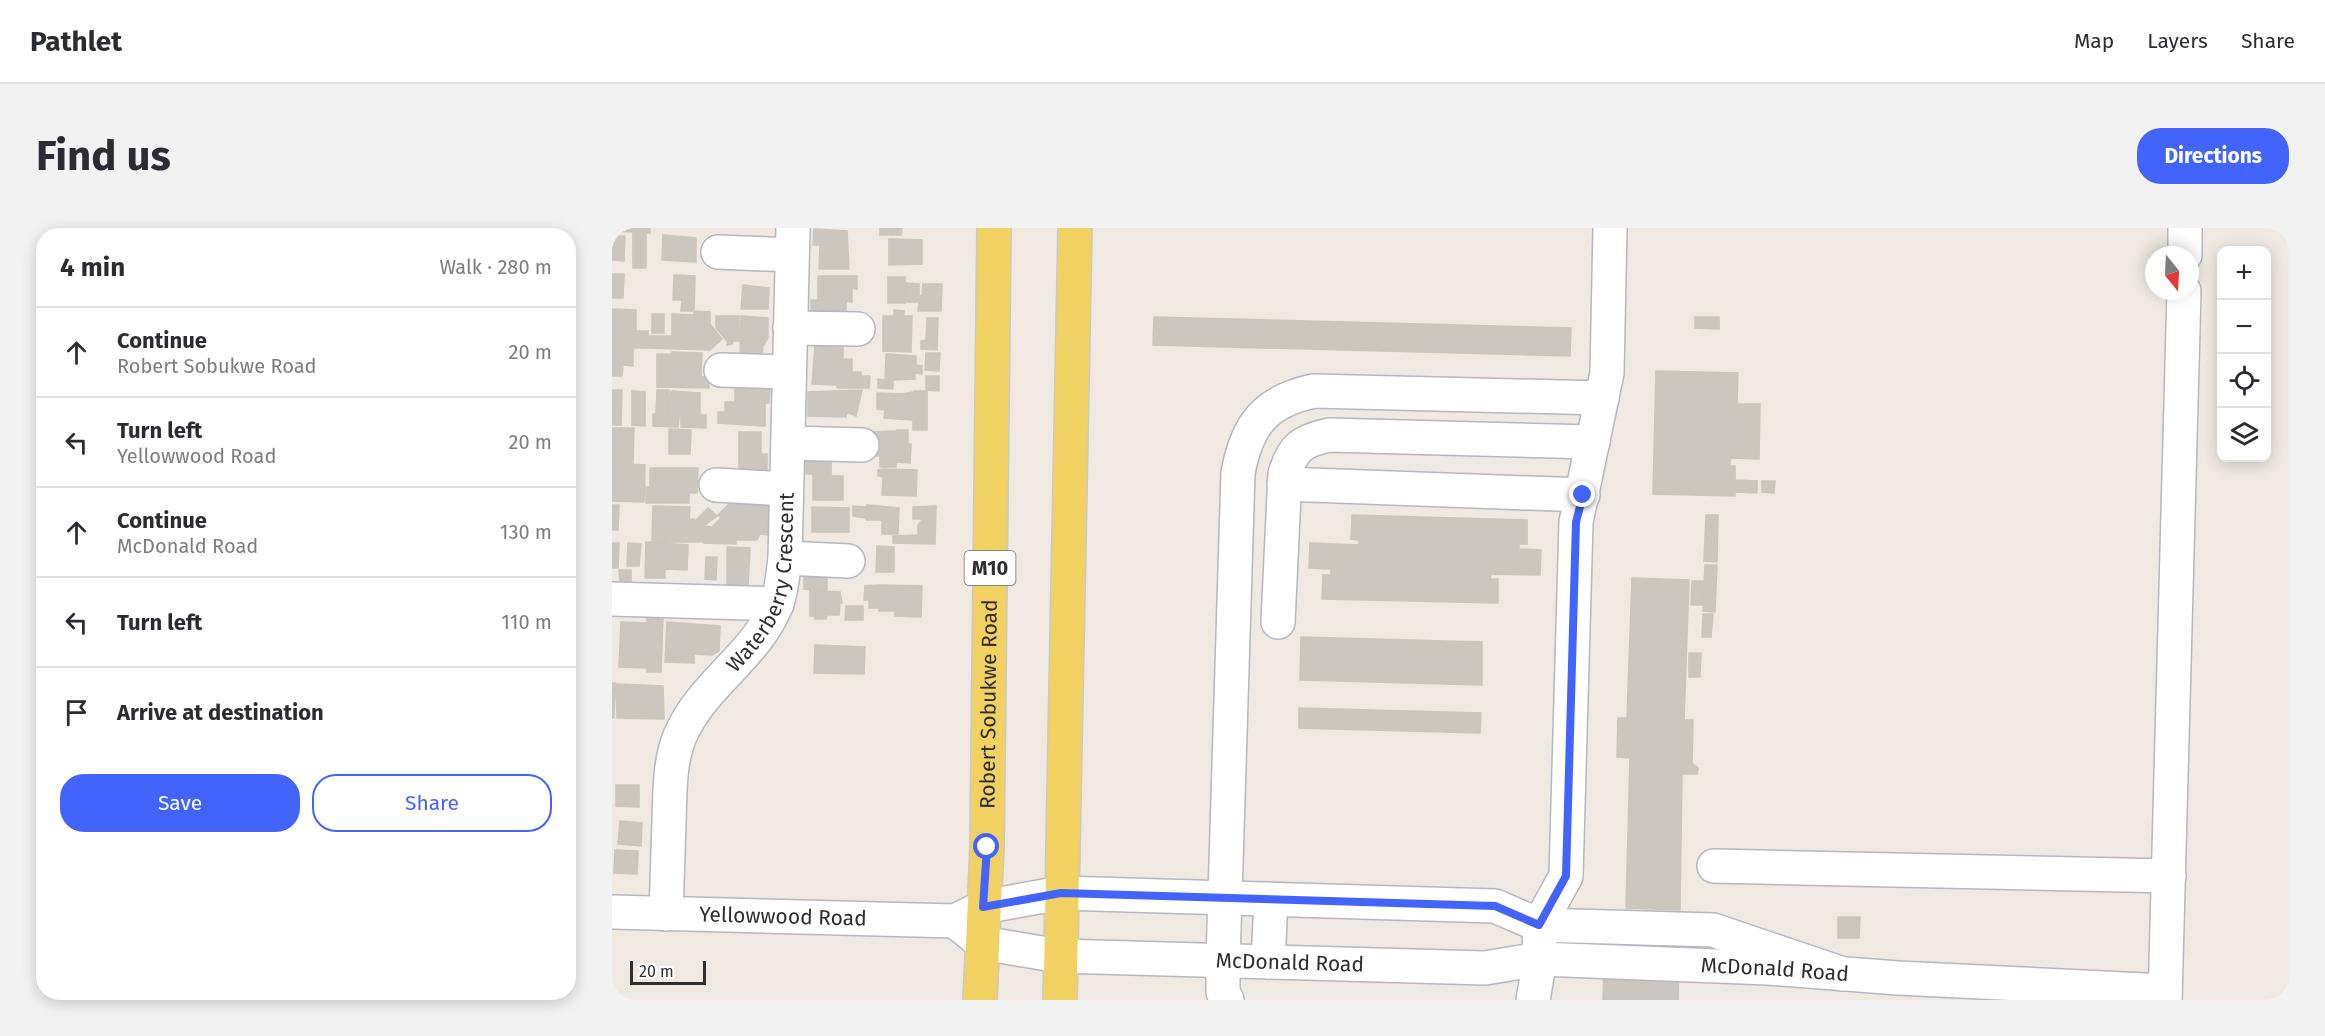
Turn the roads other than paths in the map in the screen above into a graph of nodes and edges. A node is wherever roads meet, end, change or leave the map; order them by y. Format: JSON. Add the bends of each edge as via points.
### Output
{"nodes":[{"id":1,"x":994,"y":228,"type":"edge"},
{"id":2,"x":1076,"y":228,"type":"edge"},
{"id":3,"x":1610,"y":228,"type":"edge"},
{"id":4,"x":2186,"y":228,"type":"edge"},
{"id":5,"x":792,"y":242,"type":"edge"},
{"id":6,"x":2185,"y":246,"type":"edge"},
{"id":7,"x":718,"y":252,"type":"dead end"},
{"id":8,"x":2184,"y":300,"type":"edge"},
{"id":9,"x":790,"y":328,"type":"junction"},
{"id":10,"x":858,"y":329,"type":"dead end"},
{"id":11,"x":721,"y":370,"type":"dead end"},
{"id":12,"x":789,"y":372,"type":"junction"},
{"id":13,"x":1602,"y":398,"type":"junction"},
{"id":14,"x":1593,"y":442,"type":"junction"},
{"id":15,"x":788,"y":443,"type":"junction"},
{"id":16,"x":862,"y":445,"type":"dead end"},
{"id":17,"x":1284,"y":484,"type":"junction"},
{"id":18,"x":716,"y":485,"type":"dead end"},
{"id":19,"x":786,"y":489,"type":"junction"},
{"id":20,"x":1583,"y":495,"type":"junction"},
{"id":21,"x":785,"y":558,"type":"junction"},
{"id":22,"x":848,"y":561,"type":"dead end"},
{"id":23,"x":612,"y":599,"type":"edge"},
{"id":24,"x":777,"y":604,"type":"junction"},
{"id":25,"x":1278,"y":621,"type":"dead end"},
{"id":26,"x":1714,"y":866,"type":"dead end"},
{"id":27,"x":2169,"y":876,"type":"junction"},
{"id":28,"x":1061,"y":893,"type":"junction"},
{"id":29,"x":1226,"y":899,"type":"junction"},
{"id":30,"x":1271,"y":900,"type":"junction"},
{"id":31,"x":612,"y":912,"type":"edge"},
{"id":32,"x":666,"y":914,"type":"junction"},
{"id":33,"x":969,"y":914,"type":"junction"},
{"id":34,"x":1539,"y":925,"type":"junction"},
{"id":35,"x":982,"y":943,"type":"junction"},
{"id":36,"x":1059,"y":956,"type":"junction"},
{"id":37,"x":1540,"y":960,"type":"junction"},
{"id":38,"x":1268,"y":962,"type":"junction"},
{"id":39,"x":1843,"y":974,"type":"junction"},
{"id":40,"x":1224,"y":984,"type":"edge"},
{"id":41,"x":1897,"y":989,"type":"edge"},
{"id":42,"x":2165,"y":996,"type":"edge"},
{"id":43,"x":980,"y":1000,"type":"edge"},
{"id":44,"x":1060,"y":1000,"type":"edge"},
{"id":45,"x":1533,"y":1000,"type":"edge"}],
"edges":[{"from":1,"to":33,"type":"main road","name":"Robert Sobukwe Road","number":"M10","via":[[987,847]]},
{"from":2,"to":28,"type":"main road"},
{"from":3,"to":13,"type":"street","via":[[1607,373]]},
{"from":4,"to":6,"type":"street"},
{"from":5,"to":7,"type":"street"},
{"from":5,"to":9,"type":"street","name":"Waterberry Crescent"},
{"from":8,"to":27,"type":"street"},
{"from":9,"to":10,"type":"street"},
{"from":9,"to":12,"type":"street","name":"Waterberry Crescent"},
{"from":11,"to":12,"type":"street"},
{"from":12,"to":15,"type":"street","name":"Waterberry Crescent"},
{"from":13,"to":14,"type":"street"},
{"from":13,"to":29,"type":"street","via":[[1314,391],[1281,402],[1252,428],[1242,448],[1238,473]]},
{"from":14,"to":17,"type":"street","via":[[1329,435],[1299,446],[1290,459]]},
{"from":14,"to":20,"type":"street"},
{"from":15,"to":16,"type":"street"},
{"from":15,"to":19,"type":"street","name":"Waterberry Crescent"},
{"from":17,"to":20,"type":"street"},
{"from":17,"to":25,"type":"street"},
{"from":18,"to":19,"type":"street"},
{"from":19,"to":21,"type":"street","name":"Waterberry Crescent"},
{"from":20,"to":34,"type":"street","via":[[1576,522],[1566,876]]},
{"from":21,"to":22,"type":"street"},
{"from":21,"to":24,"type":"street","name":"Waterberry Crescent"},
{"from":23,"to":24,"type":"street"},
{"from":24,"to":32,"type":"street","name":"Waterberry Crescent","via":[[760,636],[700,702],[679,738],[670,791]]},
{"from":26,"to":27,"type":"street"},
{"from":27,"to":42,"type":"street"},
{"from":28,"to":29,"type":"street","name":"McDonald Road"},
{"from":28,"to":33,"type":"street","name":"Yellowwood Road"},
{"from":28,"to":36,"type":"main road"},
{"from":29,"to":30,"type":"street","name":"McDonald Road"},
{"from":29,"to":40,"type":"street"},
{"from":30,"to":34,"type":"street","name":"McDonald Road","via":[[1495,906]]},
{"from":30,"to":38,"type":"street"},
{"from":31,"to":32,"type":"street","name":"Yellowwood Road"},
{"from":32,"to":33,"type":"street","name":"Yellowwood Road"},
{"from":33,"to":35,"type":"main road","name":"Robert Sobukwe Road","number":"M10"},
{"from":34,"to":37,"type":"street"},
{"from":34,"to":39,"type":"street","name":"McDonald Road","via":[[1713,930]]},
{"from":35,"to":36,"type":"street"},
{"from":35,"to":43,"type":"main road","name":"Robert Sobukwe Road","number":"M10"},
{"from":36,"to":40,"type":"street","name":"McDonald Road"},
{"from":36,"to":44,"type":"main road"},
{"from":37,"to":38,"type":"street","name":"McDonald Road","via":[[1485,968]]},
{"from":37,"to":39,"type":"street","name":"McDonald Road"},
{"from":37,"to":45,"type":"street"},
{"from":38,"to":40,"type":"street","name":"McDonald Road"},
{"from":39,"to":41,"type":"street"},
{"from":41,"to":42,"type":"street"}]}
